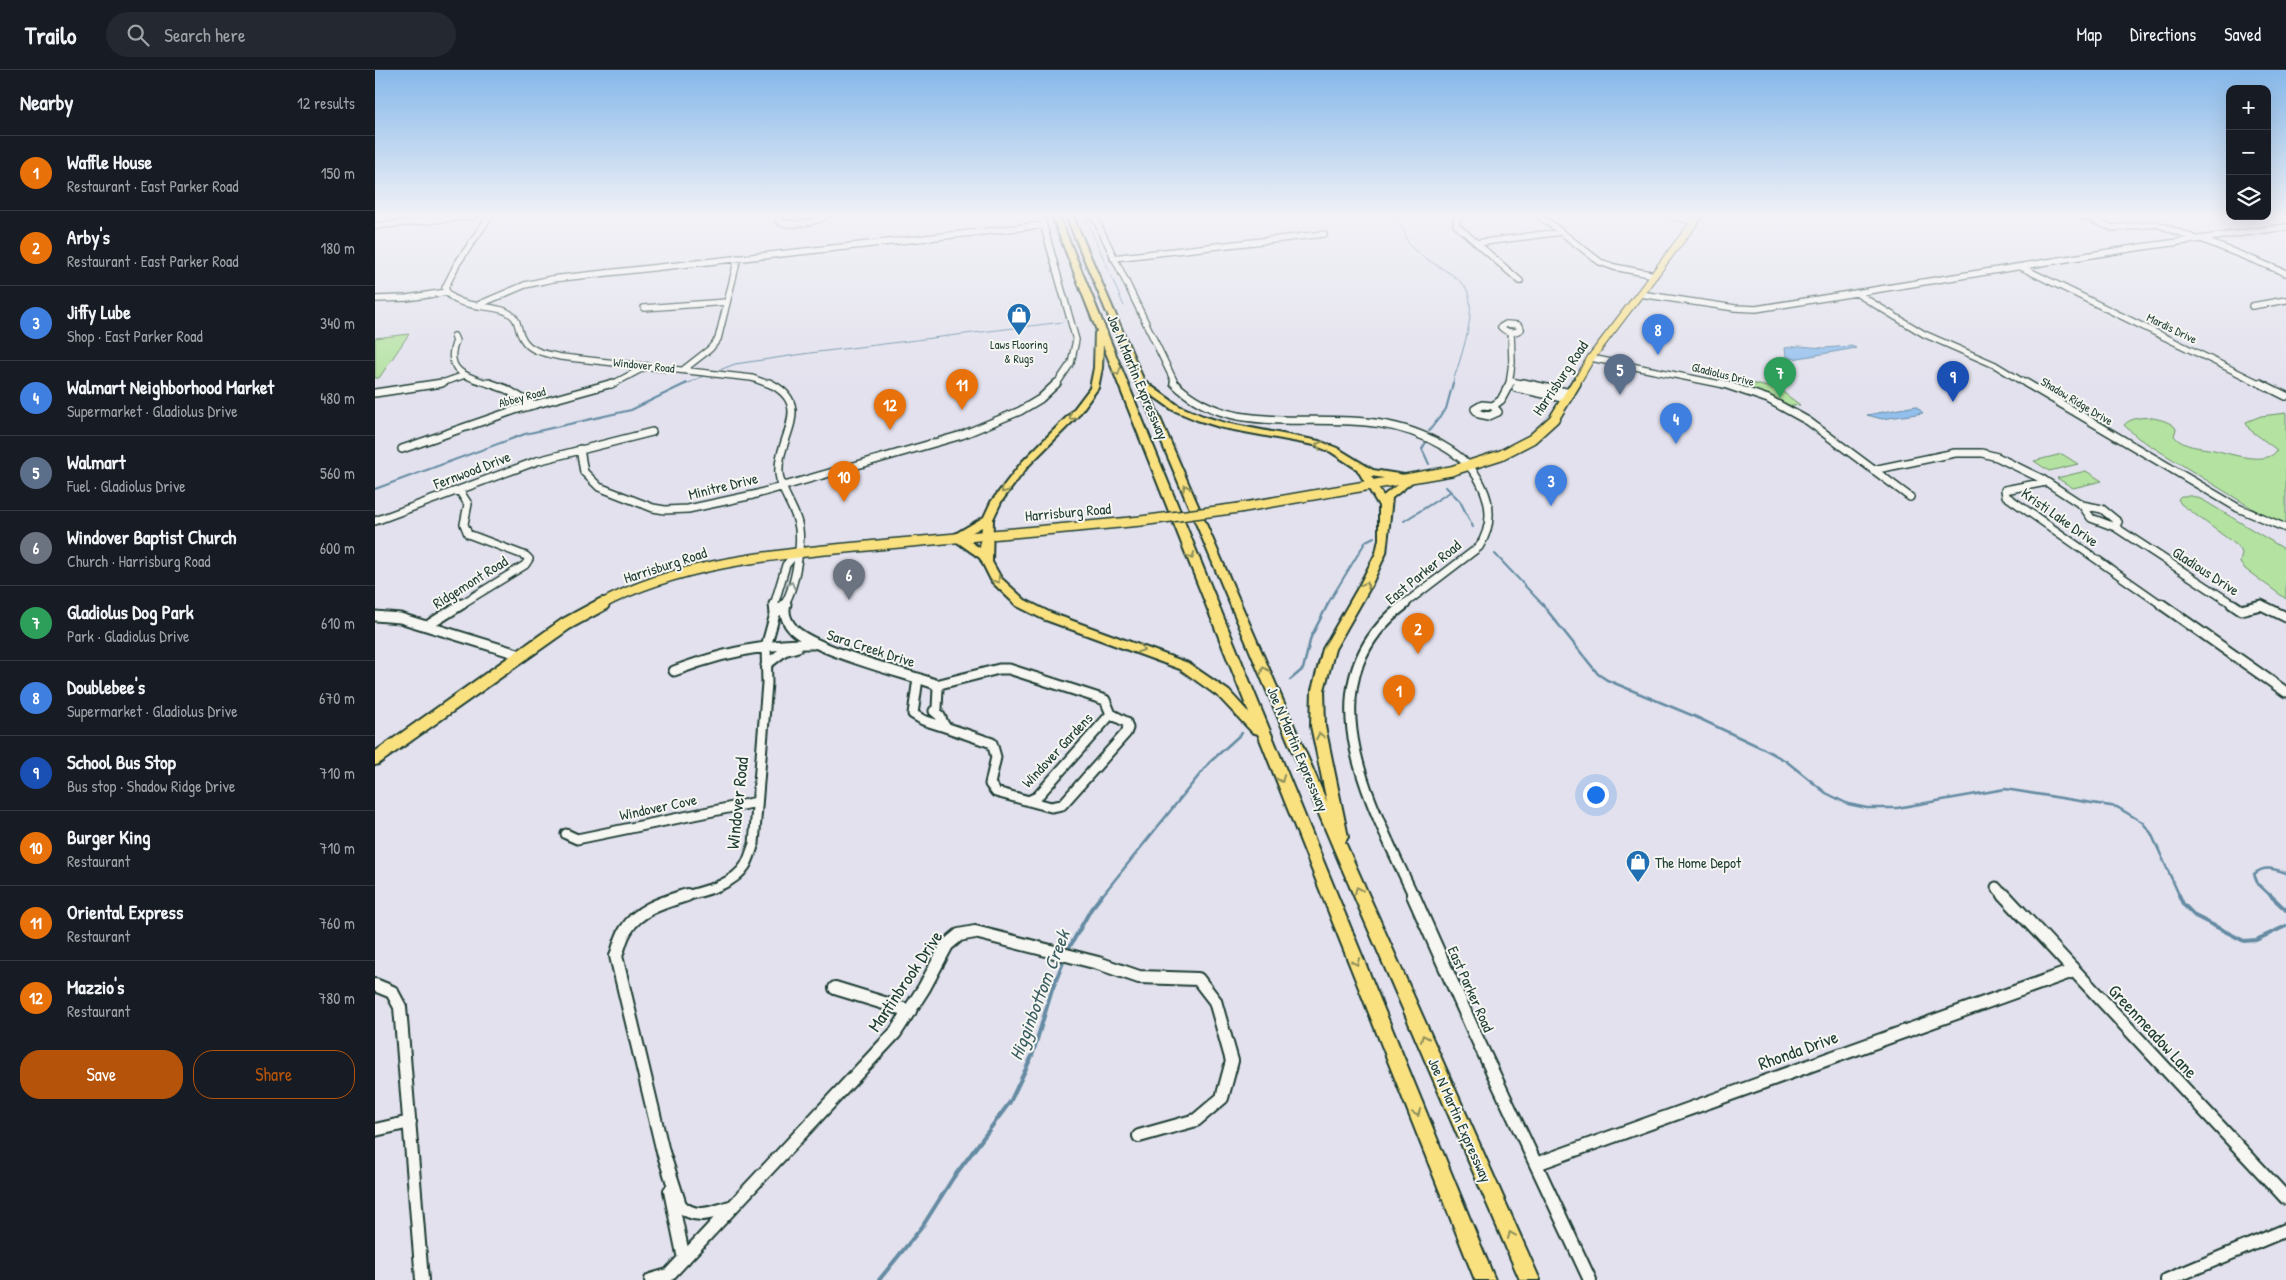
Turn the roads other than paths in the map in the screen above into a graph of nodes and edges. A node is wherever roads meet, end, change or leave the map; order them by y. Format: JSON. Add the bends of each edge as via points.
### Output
{"nodes":[{"id":1,"x":453,"y":272,"type":"edge"},
{"id":2,"x":612,"y":272,"type":"edge"},
{"id":3,"x":735,"y":272,"type":"edge"},
{"id":4,"x":1057,"y":272,"type":"edge"},
{"id":5,"x":1077,"y":272,"type":"edge"},
{"id":6,"x":1093,"y":272,"type":"edge"},
{"id":7,"x":1120,"y":272,"type":"edge"},
{"id":8,"x":1510,"y":272,"type":"edge"},
{"id":9,"x":1643,"y":272,"type":"edge"},
{"id":10,"x":1657,"y":272,"type":"edge"},
{"id":11,"x":1986,"y":272,"type":"edge"},
{"id":12,"x":2031,"y":272,"type":"edge"},
{"id":13,"x":1655,"y":275,"type":"junction"},
{"id":14,"x":1520,"y":281,"type":"dead end"},
{"id":15,"x":447,"y":292,"type":"junction"},
{"id":16,"x":1856,"y":293,"type":"junction"},
{"id":17,"x":1641,"y":294,"type":"junction"},
{"id":18,"x":375,"y":300,"type":"edge"},
{"id":19,"x":2286,"y":300,"type":"edge"},
{"id":20,"x":727,"y":302,"type":"junction"},
{"id":21,"x":477,"y":305,"type":"junction"},
{"id":22,"x":2252,"y":306,"type":"dead end"},
{"id":23,"x":644,"y":308,"type":"dead end"},
{"id":24,"x":1099,"y":327,"type":"junction"},
{"id":25,"x":1511,"y":332,"type":"dead end"},
{"id":26,"x":453,"y":336,"type":"dead end"},
{"id":27,"x":1591,"y":358,"type":"junction"},
{"id":28,"x":647,"y":366,"type":"junction"},
{"id":29,"x":683,"y":370,"type":"junction"},
{"id":30,"x":465,"y":375,"type":"junction"},
{"id":31,"x":1140,"y":382,"type":"junction"},
{"id":32,"x":1509,"y":384,"type":"junction"},
{"id":33,"x":375,"y":394,"type":"edge"},
{"id":34,"x":1569,"y":396,"type":"junction"},
{"id":35,"x":2286,"y":396,"type":"edge"},
{"id":36,"x":533,"y":405,"type":"junction"},
{"id":37,"x":1493,"y":406,"type":"dead end"},
{"id":38,"x":651,"y":432,"type":"dead end"},
{"id":39,"x":402,"y":448,"type":"dead end"},
{"id":40,"x":580,"y":449,"type":"junction"},
{"id":41,"x":1469,"y":466,"type":"junction"},
{"id":42,"x":1361,"y":468,"type":"junction"},
{"id":43,"x":1873,"y":470,"type":"junction"},
{"id":44,"x":1411,"y":478,"type":"junction"},
{"id":45,"x":2046,"y":482,"type":"junction"},
{"id":46,"x":781,"y":486,"type":"junction"},
{"id":47,"x":1370,"y":486,"type":"junction"},
{"id":48,"x":459,"y":490,"type":"junction"},
{"id":49,"x":1909,"y":497,"type":"dead end"},
{"id":50,"x":2082,"y":504,"type":"junction"},
{"id":51,"x":1385,"y":509,"type":"junction"},
{"id":52,"x":988,"y":518,"type":"junction"},
{"id":53,"x":375,"y":522,"type":"edge"},
{"id":54,"x":2115,"y":527,"type":"junction"},
{"id":55,"x":2286,"y":528,"type":"edge"},
{"id":56,"x":987,"y":534,"type":"junction"},
{"id":57,"x":955,"y":538,"type":"junction"},
{"id":58,"x":797,"y":552,"type":"junction"},
{"id":59,"x":985,"y":556,"type":"junction"},
{"id":60,"x":787,"y":603,"type":"junction"},
{"id":61,"x":775,"y":614,"type":"junction"},
{"id":62,"x":375,"y":616,"type":"edge"},
{"id":63,"x":2286,"y":617,"type":"edge"},
{"id":64,"x":427,"y":626,"type":"junction"},
{"id":65,"x":815,"y":644,"type":"junction"},
{"id":66,"x":766,"y":647,"type":"junction"},
{"id":67,"x":521,"y":654,"type":"junction"},
{"id":68,"x":766,"y":665,"type":"junction"},
{"id":69,"x":674,"y":671,"type":"dead end"},
{"id":70,"x":918,"y":678,"type":"junction"},
{"id":71,"x":937,"y":685,"type":"junction"},
{"id":72,"x":2286,"y":692,"type":"edge"},
{"id":73,"x":934,"y":711,"type":"junction"},
{"id":74,"x":1111,"y":714,"type":"junction"},
{"id":75,"x":919,"y":718,"type":"junction"},
{"id":76,"x":945,"y":727,"type":"junction"},
{"id":77,"x":1263,"y":734,"type":"junction"},
{"id":78,"x":375,"y":759,"type":"edge"},
{"id":79,"x":1028,"y":801,"type":"junction"},
{"id":80,"x":757,"y":802,"type":"junction"},
{"id":81,"x":566,"y":834,"type":"dead end"},
{"id":82,"x":1345,"y":860,"type":"junction"},
{"id":83,"x":1995,"y":888,"type":"dead end"},
{"id":84,"x":2073,"y":971,"type":"junction"},
{"id":85,"x":375,"y":985,"type":"edge"},
{"id":86,"x":835,"y":988,"type":"dead end"},
{"id":87,"x":909,"y":1011,"type":"junction"},
{"id":88,"x":410,"y":1122,"type":"junction"},
{"id":89,"x":375,"y":1130,"type":"edge"},
{"id":90,"x":1139,"y":1136,"type":"dead end"},
{"id":91,"x":663,"y":1152,"type":"junction"},
{"id":92,"x":1536,"y":1164,"type":"junction"},
{"id":93,"x":2286,"y":1198,"type":"edge"},
{"id":94,"x":735,"y":1205,"type":"junction"},
{"id":95,"x":2286,"y":1230,"type":"edge"},
{"id":96,"x":683,"y":1260,"type":"junction"},
{"id":97,"x":666,"y":1277,"type":"edge"},
{"id":98,"x":422,"y":1280,"type":"edge"},
{"id":99,"x":651,"y":1280,"type":"edge"},
{"id":100,"x":1485,"y":1280,"type":"edge"},
{"id":101,"x":1530,"y":1280,"type":"edge"},
{"id":102,"x":1591,"y":1280,"type":"edge"},
{"id":103,"x":2167,"y":1280,"type":"edge"}],
"edges":[{"from":1,"to":15,"type":"street","via":[[446,283]]},
{"from":2,"to":21,"type":"street","via":[[546,280],[511,290]]},
{"from":3,"to":20,"type":"street"},
{"from":4,"to":46,"type":"street","name":"Minitre Drive","via":[[1076,340],[1072,363],[1057,384],[1021,411],[989,424]]},
{"from":5,"to":24,"type":"highway","name":"Joe N Martin Expressway"},
{"from":6,"to":31,"type":"highway","name":"Joe N Martin Expressway"},
{"from":7,"to":41,"type":"street","name":"East Parker Road","via":[[1173,382],[1199,404],[1246,417],[1361,420],[1396,425],[1425,435]]},
{"from":8,"to":14,"type":"street"},
{"from":9,"to":13,"type":"street"},
{"from":10,"to":13,"type":"main road","name":"Harrisburg Road"},
{"from":11,"to":16,"type":"street"},
{"from":12,"to":35,"type":"street","name":"Mardis Drive"},
{"from":13,"to":17,"type":"main road","name":"Harrisburg Road"},
{"from":15,"to":18,"type":"street"},
{"from":15,"to":21,"type":"street","name":"Windover Road","via":[[455,299]]},
{"from":16,"to":17,"type":"street","via":[[1756,309]]},
{"from":16,"to":55,"type":"street","name":"Shadow Ridge Drive","via":[[1924,334],[1995,365],[2238,508]]},
{"from":17,"to":27,"type":"main road","name":"Harrisburg Road"},
{"from":19,"to":22,"type":"street"},
{"from":20,"to":23,"type":"street"},
{"from":20,"to":29,"type":"street","via":[[716,342]]},
{"from":21,"to":28,"type":"street","name":"Windover Road","via":[[513,316],[519,323],[523,341],[543,352],[561,357]]},
{"from":24,"to":52,"type":"highway","one_way":true,"via":[[1098,368],[1093,388],[1074,415],[1015,476]]},
{"from":24,"to":77,"type":"highway","name":"Joe N Martin Expressway","one_way":true},
{"from":25,"to":32,"type":"street"},
{"from":26,"to":30,"type":"street","via":[[456,339],[451,352],[452,362]]},
{"from":27,"to":34,"type":"main road","name":"Harrisburg Road"},
{"from":27,"to":43,"type":"street","name":"Gladiolus Drive","via":[[1717,382],[1759,395],[1797,414]]},
{"from":28,"to":29,"type":"street","name":"Windover Road"},
{"from":28,"to":36,"type":"street","name":"Abbey Road","via":[[608,386]]},
{"from":29,"to":46,"type":"street","name":"Windover Road","via":[[752,378],[773,385],[787,396],[793,418],[780,456]]},
{"from":30,"to":33,"type":"street","via":[[433,385]]},
{"from":30,"to":36,"type":"street","via":[[506,389]]},
{"from":42,"to":31,"type":"highway","one_way":true,"via":[[1316,443],[1200,418],[1176,408]]},
{"from":82,"to":31,"type":"highway","name":"Joe N Martin Expressway","one_way":true},
{"from":32,"to":34,"type":"street"},
{"from":32,"to":37,"type":"street","via":[[1501,403]]},
{"from":34,"to":41,"type":"main road","name":"Harrisburg Road","via":[[1554,419],[1532,438],[1501,455]]},
{"from":36,"to":39,"type":"street","name":"Abbey Road"},
{"from":38,"to":40,"type":"street","name":"Fernwood Drive"},
{"from":40,"to":46,"type":"street","name":"Minitre Drive","via":[[584,472],[591,481],[659,510],[701,507]]},
{"from":40,"to":48,"type":"street","name":"Fernwood Drive"},
{"from":41,"to":44,"type":"main road","name":"Harrisburg Road"},
{"from":41,"to":92,"type":"street","name":"East Parker Road","via":[[1479,478],[1491,508],[1484,540],[1384,622],[1357,663],[1349,694],[1348,721],[1355,759],[1366,790]]},
{"from":42,"to":44,"type":"highway","via":[[1378,475]]},
{"from":42,"to":47,"type":"highway"},
{"from":43,"to":45,"type":"street","name":"Kristi Lake Drive","via":[[1892,469],[1969,451],[1995,456]]},
{"from":43,"to":49,"type":"street","name":"Gladiolus Drive"},
{"from":44,"to":47,"type":"main road","name":"Harrisburg Road"},
{"from":44,"to":51,"type":"highway","via":[[1387,497]]},
{"from":45,"to":50,"type":"street","name":"Gladious Drive"},
{"from":45,"to":72,"type":"street","name":"Kristi Lake Drive","via":[[2005,490],[2005,496]]},
{"from":46,"to":58,"type":"street","name":"Windover Road","via":[[798,521]]},
{"from":47,"to":51,"type":"highway"},
{"from":47,"to":56,"type":"main road","name":"Harrisburg Road","bridge":true,"via":[[1141,521]]},
{"from":48,"to":53,"type":"street","name":"Fernwood Drive"},
{"from":48,"to":64,"type":"street","name":"Ridgemont Road","via":[[469,500],[464,521],[468,534],[529,559],[525,565]]},
{"from":50,"to":54,"type":"street","name":"Gladious Drive","via":[[2084,513],[2095,522]]},
{"from":50,"to":54,"type":"street","name":"Gladious Drive","via":[[2096,506],[2109,513],[2117,522]]},
{"from":82,"to":51,"type":"highway","one_way":true,"via":[[1318,726],[1317,690],[1329,649],[1381,553],[1385,539]]},
{"from":52,"to":56,"type":"highway"},
{"from":52,"to":57,"type":"highway"},
{"from":54,"to":63,"type":"street","name":"Gladious Drive","via":[[2241,610],[2261,605]]},
{"from":56,"to":57,"type":"main road","name":"Harrisburg Road"},
{"from":56,"to":59,"type":"highway"},
{"from":57,"to":58,"type":"main road","name":"Harrisburg Road"},
{"from":57,"to":59,"type":"highway"},
{"from":60,"to":58,"type":"street","name":"Windover Road","one_way":true},
{"from":58,"to":61,"type":"street","name":"Windover Road","via":[[786,565],[774,604]]},
{"from":58,"to":67,"type":"main road","name":"Harrisburg Road","via":[[719,563],[656,580],[595,608]]},
{"from":59,"to":77,"type":"highway","one_way":true,"via":[[996,580],[1021,603],[1047,616],[1184,666],[1224,694]]},
{"from":60,"to":61,"type":"street"},
{"from":60,"to":65,"type":"street","name":"Sara Creek Drive","via":[[784,610],[793,629]]},
{"from":61,"to":66,"type":"street","name":"Windover Road"},
{"from":62,"to":64,"type":"street","via":[[395,617]]},
{"from":64,"to":67,"type":"street"},
{"from":65,"to":66,"type":"street","name":"Sara Creek Drive"},
{"from":65,"to":68,"type":"street","name":"Sara Creek Drive","via":[[790,648]]},
{"from":65,"to":70,"type":"street","name":"Sara Creek Drive"},
{"from":66,"to":68,"type":"street","name":"Windover Road"},
{"from":66,"to":69,"type":"street","name":"Sara Creek Drive","via":[[697,662]]},
{"from":67,"to":78,"type":"main road","name":"Harrisburg Road"},
{"from":68,"to":80,"type":"street","name":"Windover Road"},
{"from":70,"to":71,"type":"street"},
{"from":70,"to":75,"type":"street","via":[[913,710]]},
{"from":71,"to":73,"type":"street","via":[[937,709]]},
{"from":71,"to":74,"type":"street","name":"Windover Gardens","via":[[1009,669],[1103,698]]},
{"from":73,"to":75,"type":"street"},
{"from":73,"to":76,"type":"street"},
{"from":74,"to":79,"type":"street","name":"Windover Gardens","via":[[1037,798]]},
{"from":74,"to":79,"type":"street","via":[[1126,722],[1126,733],[1062,805],[1055,807]]},
{"from":75,"to":76,"type":"street","name":"Windover Gardens"},
{"from":76,"to":79,"type":"street","name":"Windover Gardens","via":[[992,743],[997,752],[990,784],[992,788]]},
{"from":77,"to":100,"type":"highway","name":"Joe N Martin Expressway","one_way":true},
{"from":80,"to":81,"type":"street","name":"Windover Cove","via":[[577,840]]},
{"from":80,"to":91,"type":"street","name":"Windover Road","via":[[753,850],[741,873],[720,887],[667,900],[649,908],[630,924],[618,943],[616,956]]},
{"from":101,"to":82,"type":"highway","name":"Joe N Martin Expressway","one_way":true},
{"from":83,"to":84,"type":"street","name":"Greenmeadow Lane"},
{"from":84,"to":92,"type":"street","name":"Rhonda Drive"},
{"from":84,"to":93,"type":"street","name":"Greenmeadow Lane"},
{"from":85,"to":88,"type":"street","via":[[391,990],[399,1001]]},
{"from":86,"to":87,"type":"street"},
{"from":87,"to":90,"type":"street","name":"Martinbrook Drive","via":[[947,945],[959,935],[975,932],[1080,958],[1139,977],[1198,979],[1215,1001],[1232,1060],[1222,1098],[1196,1120]]},
{"from":87,"to":94,"type":"street","name":"Martinbrook Drive","via":[[877,1054]]},
{"from":88,"to":89,"type":"street"},
{"from":88,"to":98,"type":"street"},
{"from":91,"to":94,"type":"street","name":"Windover Road","via":[[682,1208],[704,1214]]},
{"from":91,"to":96,"type":"street","name":"Windover Road"},
{"from":92,"to":102,"type":"street","name":"East Parker Road"},
{"from":94,"to":96,"type":"street","name":"Martinbrook Drive"},
{"from":95,"to":103,"type":"street"},
{"from":96,"to":97,"type":"street","name":"Martinbrook Drive"},
{"from":97,"to":99,"type":"street"}]}
